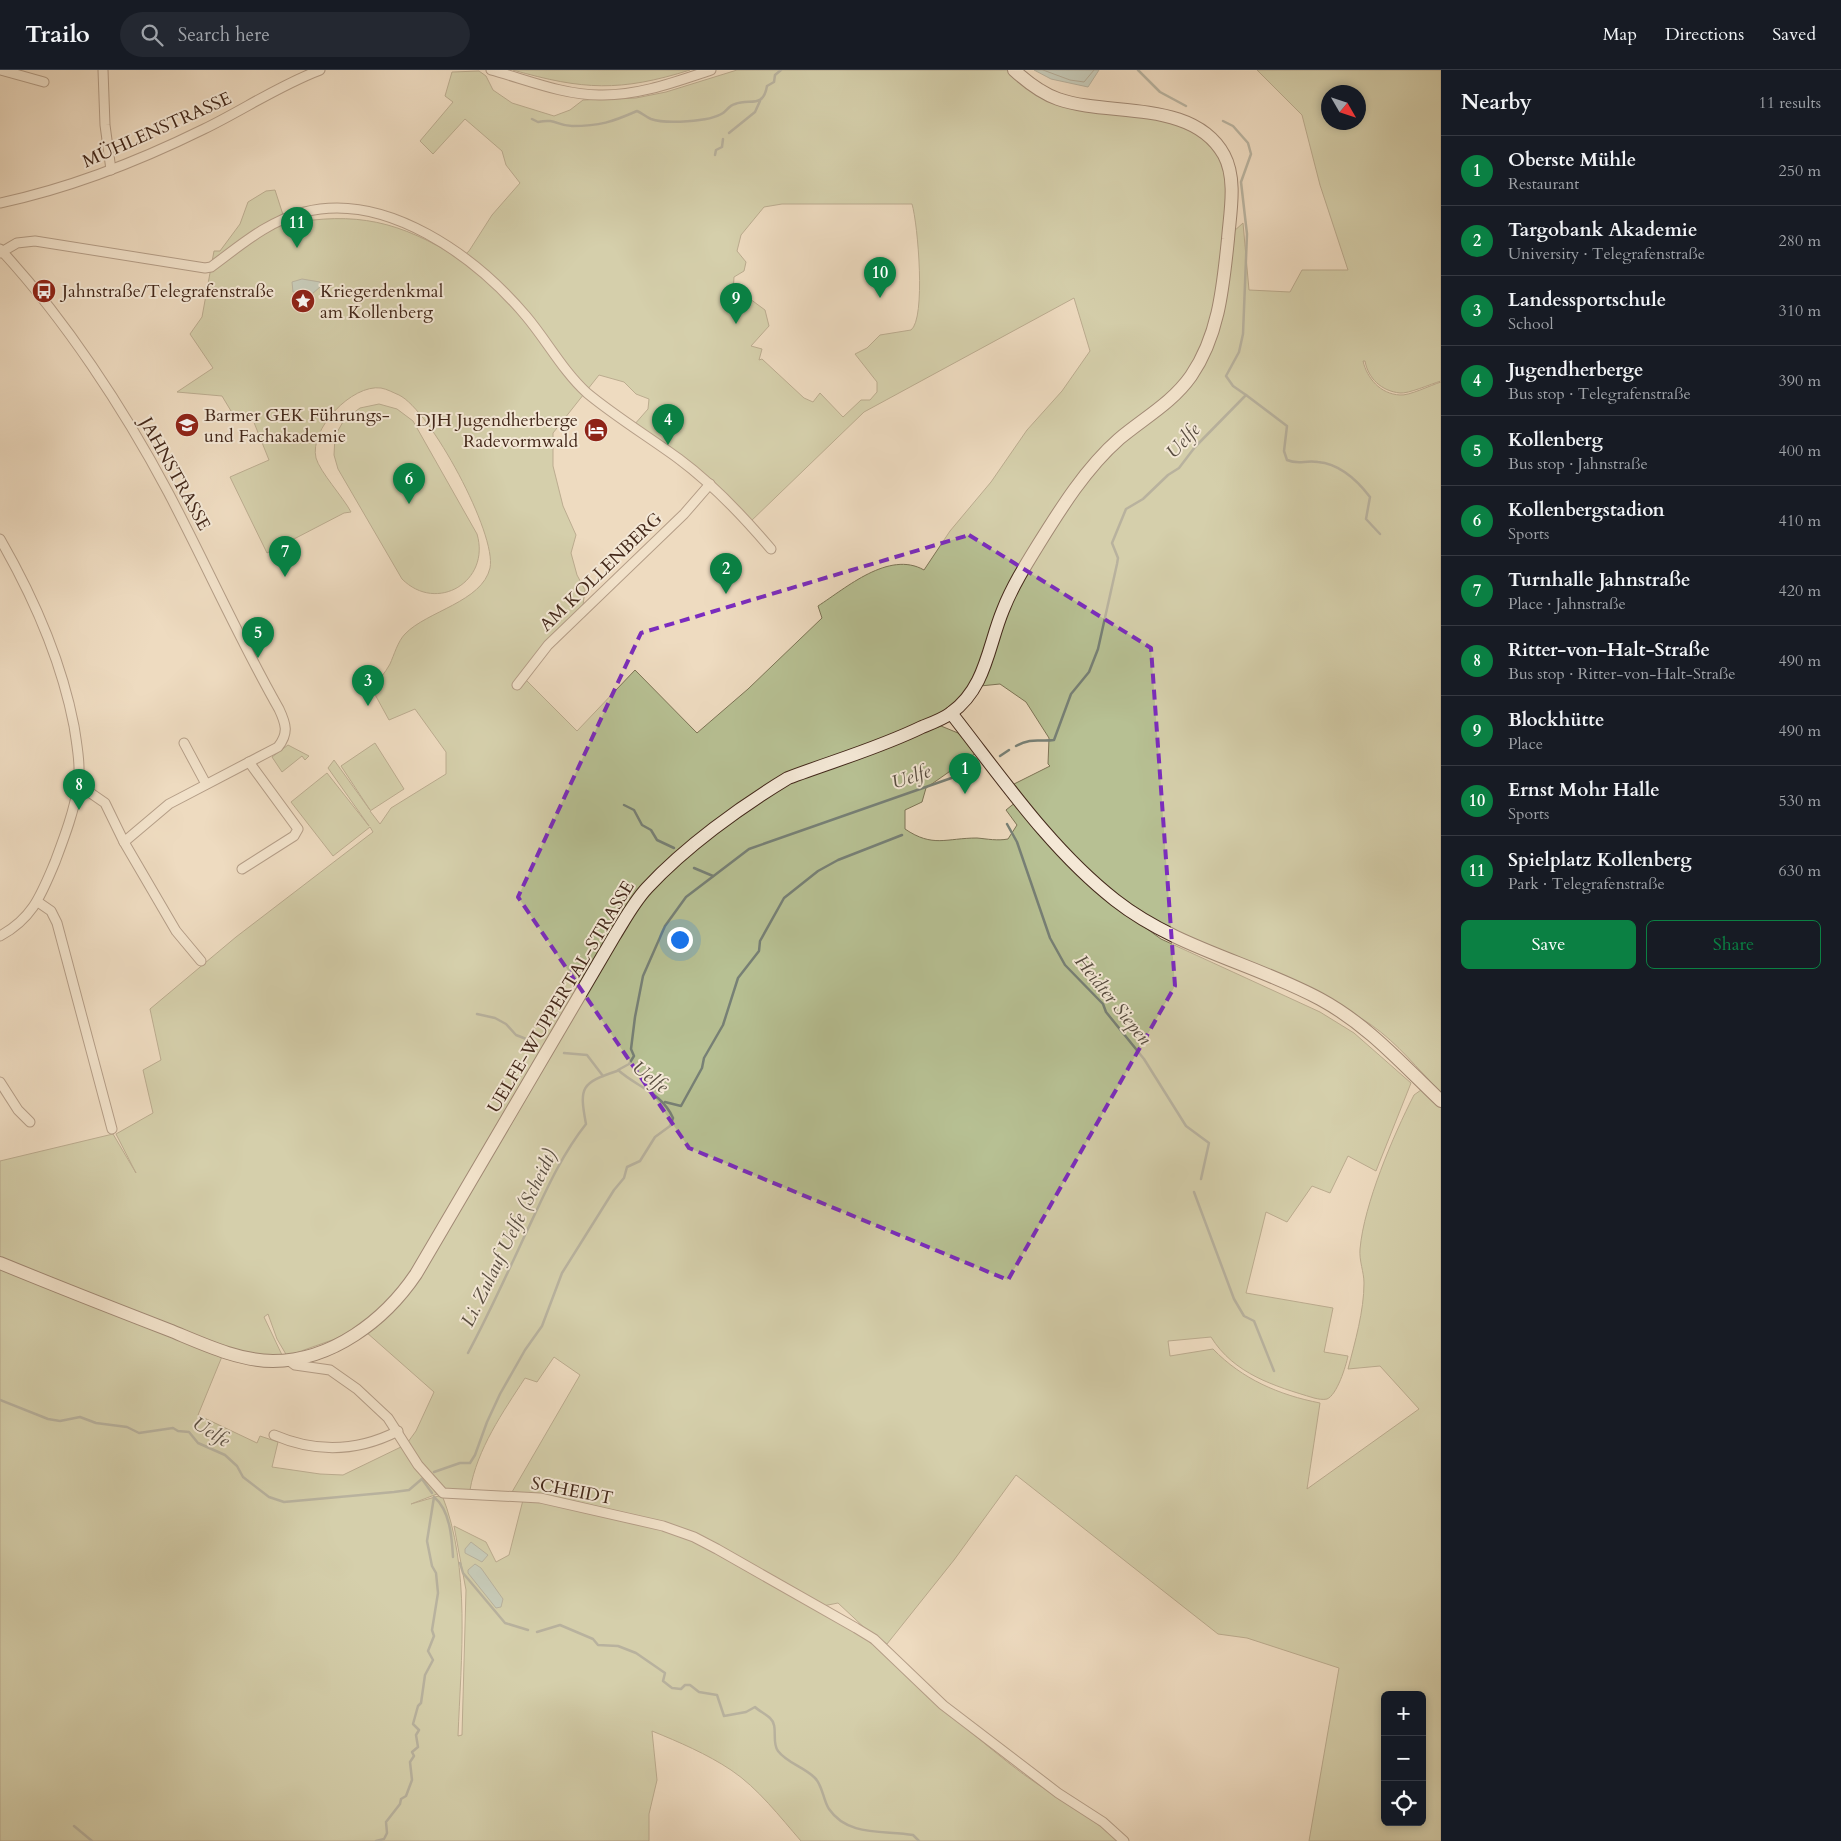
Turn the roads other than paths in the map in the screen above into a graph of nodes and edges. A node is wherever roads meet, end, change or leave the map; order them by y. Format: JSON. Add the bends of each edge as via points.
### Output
{"nodes":[{"id":1,"x":1,"y":70,"type":"edge"},
{"id":2,"x":103,"y":70,"type":"edge"},
{"id":3,"x":320,"y":70,"type":"edge"},
{"id":4,"x":491,"y":70,"type":"edge"},
{"id":5,"x":711,"y":70,"type":"edge"},
{"id":6,"x":1014,"y":70,"type":"edge"},
{"id":7,"x":44,"y":82,"type":"dead end"},
{"id":8,"x":111,"y":170,"type":"junction"},
{"id":9,"x":0,"y":203,"type":"edge"},
{"id":10,"x":0,"y":251,"type":"edge"},
{"id":11,"x":710,"y":484,"type":"junction"},
{"id":12,"x":0,"y":540,"type":"edge"},
{"id":13,"x":771,"y":549,"type":"dead end"},
{"id":14,"x":517,"y":685,"type":"dead end"},
{"id":15,"x":951,"y":713,"type":"junction"},
{"id":16,"x":184,"y":743,"type":"dead end"},
{"id":17,"x":249,"y":762,"type":"junction"},
{"id":18,"x":206,"y":784,"type":"junction"},
{"id":19,"x":79,"y":785,"type":"junction"},
{"id":20,"x":124,"y":842,"type":"junction"},
{"id":21,"x":242,"y":869,"type":"dead end"},
{"id":22,"x":38,"y":902,"type":"junction"},
{"id":23,"x":0,"y":936,"type":"edge"},
{"id":24,"x":202,"y":960,"type":"dead end"},
{"id":25,"x":0,"y":1082,"type":"edge"},
{"id":26,"x":1441,"y":1101,"type":"edge"},
{"id":27,"x":30,"y":1122,"type":"dead end"},
{"id":28,"x":112,"y":1129,"type":"dead end"},
{"id":29,"x":0,"y":1263,"type":"edge"},
{"id":30,"x":288,"y":1360,"type":"junction"},
{"id":31,"x":398,"y":1431,"type":"junction"},
{"id":32,"x":274,"y":1435,"type":"dead end"},
{"id":33,"x":1124,"y":1841,"type":"edge"}],
"edges":[{"from":1,"to":7,"type":"street"},
{"from":2,"to":8,"type":"street"},
{"from":3,"to":8,"type":"street","name":"MÜHLENSTRASSE","via":[[203,130]]},
{"from":4,"to":5,"type":"street","via":[[599,95],[646,90]]},
{"from":6,"to":15,"type":"main road","name":"UELFE-WUPPERTAL-STRASSE","via":[[1034,87],[1060,99],[1187,122],[1213,140],[1226,157],[1230,174],[1225,270],[1215,324],[1192,374],[1170,400],[1111,447],[1068,499],[1010,594],[977,684]]},
{"from":8,"to":9,"type":"street","name":"MÜHLENSTRASSE","via":[[57,190]]},
{"from":10,"to":11,"type":"street","via":[[17,243],[35,241],[205,268],[211,267],[261,230],[305,212],[342,209],[389,217],[445,244],[480,270],[526,316],[587,392]]},
{"from":10,"to":17,"type":"street","name":"JAHNSTRASSE","via":[[53,313],[99,378],[156,470],[279,709],[286,733],[278,747]]},
{"from":11,"to":13,"type":"street"},
{"from":11,"to":14,"type":"street","name":"AM KOLLENBERG","via":[[689,509],[548,645]]},
{"from":12,"to":19,"type":"street","via":[[36,608],[66,688],[78,749]]},
{"from":15,"to":26,"type":"main road","via":[[1057,846],[1116,901],[1177,937],[1303,991],[1341,1011],[1385,1044]]},
{"from":15,"to":30,"type":"main road","name":"UELFE-WUPPERTAL-STRASSE","via":[[899,738],[788,778],[724,822],[661,874],[625,918],[406,1288],[386,1312],[363,1330],[320,1351]]},
{"from":16,"to":18,"type":"street"},
{"from":17,"to":18,"type":"street"},
{"from":17,"to":21,"type":"street","via":[[298,829],[294,836]]},
{"from":18,"to":20,"type":"street","via":[[169,804]]},
{"from":19,"to":20,"type":"street","via":[[105,803]]},
{"from":19,"to":22,"type":"street","via":[[60,850]]},
{"from":20,"to":24,"type":"street","via":[[176,931]]},
{"from":22,"to":23,"type":"street","via":[[22,920]]},
{"from":22,"to":28,"type":"street","via":[[51,911],[57,923]]},
{"from":25,"to":27,"type":"street"},
{"from":29,"to":30,"type":"main road","name":"UELFE-WUPPERTAL-STRASSE","via":[[224,1351],[262,1360]]},
{"from":30,"to":31,"type":"street","via":[[294,1365],[325,1368],[339,1374],[382,1412]]},
{"from":31,"to":32,"type":"street","via":[[369,1443],[333,1449],[299,1444]]},
{"from":31,"to":33,"type":"street","name":"SCHEIDT","via":[[418,1465],[443,1493],[540,1498],[664,1526],[717,1549],[874,1639],[944,1705]]}]}
